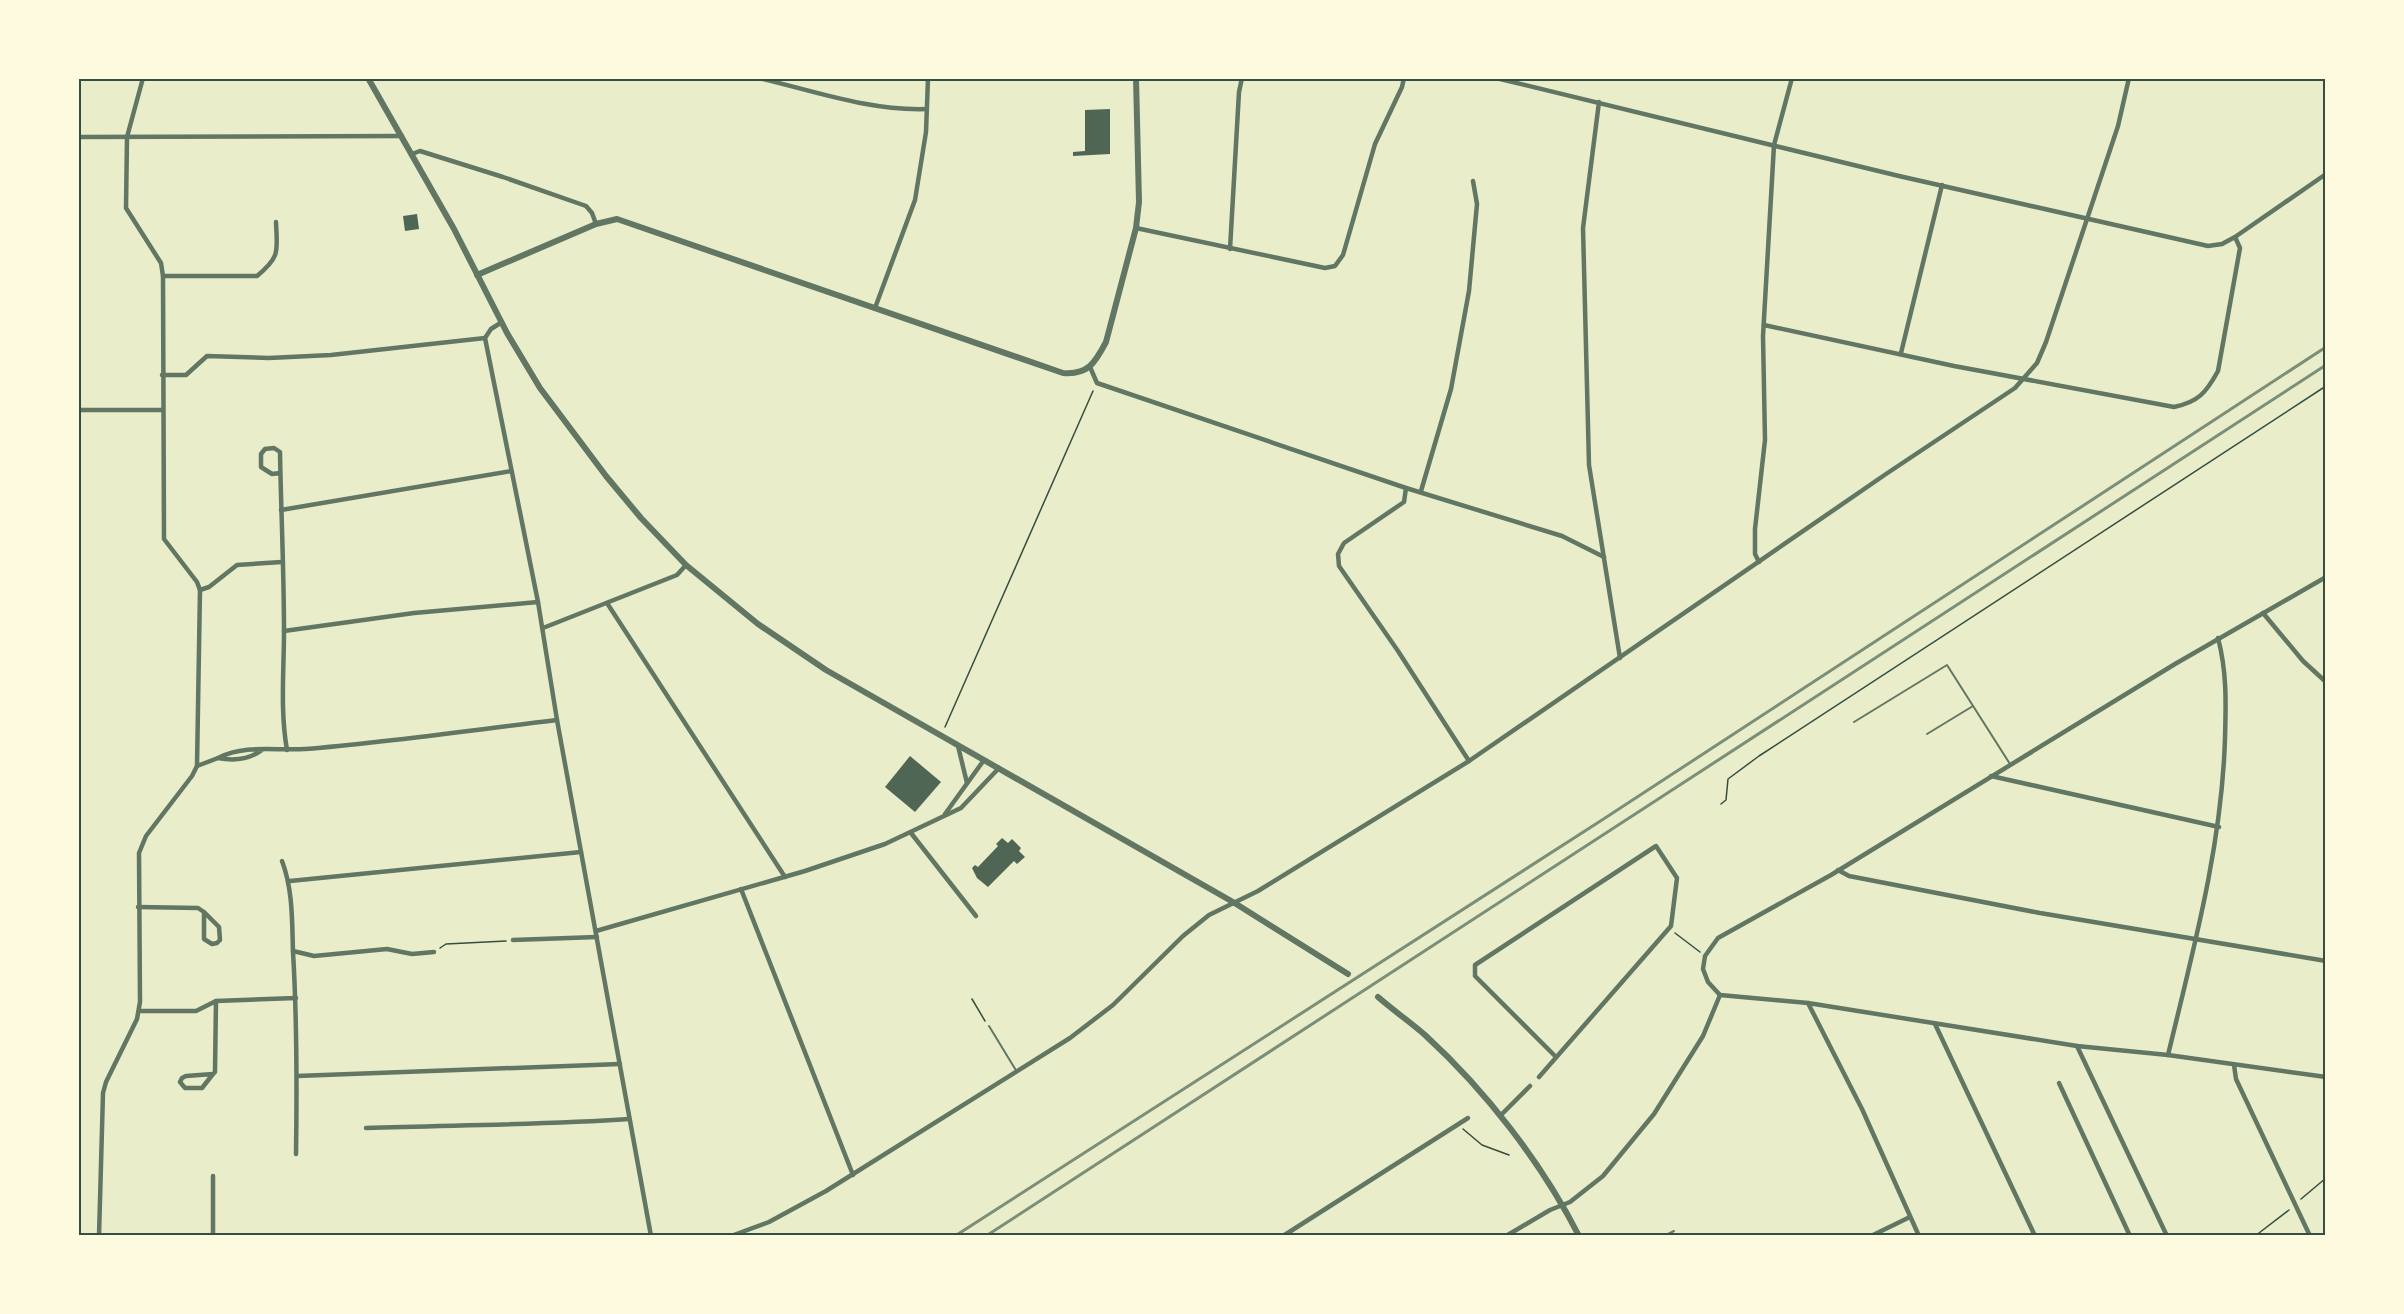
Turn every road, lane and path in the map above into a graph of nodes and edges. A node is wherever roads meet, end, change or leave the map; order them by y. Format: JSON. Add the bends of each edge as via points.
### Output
{"nodes":[{"id":1,"x":143,"y":78,"type":"edge"},
{"id":2,"x":368,"y":78,"type":"edge"},
{"id":3,"x":762,"y":78,"type":"edge"},
{"id":4,"x":928,"y":78,"type":"edge"},
{"id":5,"x":1136,"y":78,"type":"edge"},
{"id":6,"x":1242,"y":78,"type":"edge"},
{"id":7,"x":1404,"y":78,"type":"edge"},
{"id":8,"x":1496,"y":78,"type":"edge"},
{"id":9,"x":1792,"y":78,"type":"edge"},
{"id":10,"x":2129,"y":78,"type":"edge"},
{"id":11,"x":1599,"y":102,"type":"junction"},
{"id":12,"x":927,"y":109,"type":"junction"},
{"id":13,"x":402,"y":136,"type":"junction"},
{"id":14,"x":78,"y":137,"type":"edge"},
{"id":15,"x":127,"y":137,"type":"junction"},
{"id":16,"x":1774,"y":145,"type":"junction"},
{"id":17,"x":412,"y":153,"type":"junction"},
{"id":18,"x":2326,"y":174,"type":"edge"},
{"id":19,"x":1473,"y":181,"type":"dead end"},
{"id":20,"x":1942,"y":185,"type":"junction"},
{"id":21,"x":2087,"y":219,"type":"junction"},
{"id":22,"x":276,"y":222,"type":"dead end"},
{"id":23,"x":596,"y":224,"type":"junction"},
{"id":24,"x":1137,"y":228,"type":"junction"},
{"id":25,"x":2235,"y":237,"type":"junction"},
{"id":26,"x":1230,"y":249,"type":"junction"},
{"id":27,"x":477,"y":275,"type":"junction"},
{"id":28,"x":163,"y":276,"type":"junction"},
{"id":29,"x":875,"y":308,"type":"junction"},
{"id":30,"x":502,"y":322,"type":"junction"},
{"id":31,"x":1764,"y":325,"type":"junction"},
{"id":32,"x":485,"y":339,"type":"junction"},
{"id":33,"x":1901,"y":353,"type":"junction"},
{"id":34,"x":1089,"y":367,"type":"junction"},
{"id":35,"x":162,"y":375,"type":"junction"},
{"id":36,"x":2024,"y":379,"type":"junction"},
{"id":37,"x":1096,"y":383,"type":"junction"},
{"id":38,"x":2326,"y":386,"type":"edge"},
{"id":39,"x":78,"y":410,"type":"edge"},
{"id":40,"x":162,"y":410,"type":"junction"},
{"id":41,"x":511,"y":471,"type":"junction"},
{"id":42,"x":280,"y":473,"type":"junction"},
{"id":43,"x":1406,"y":488,"type":"junction"},
{"id":44,"x":1421,"y":491,"type":"junction"},
{"id":45,"x":281,"y":510,"type":"junction"},
{"id":46,"x":1604,"y":557,"type":"junction"},
{"id":47,"x":282,"y":562,"type":"junction"},
{"id":48,"x":1759,"y":562,"type":"junction"},
{"id":49,"x":686,"y":564,"type":"junction"},
{"id":50,"x":2326,"y":577,"type":"edge"},
{"id":51,"x":200,"y":590,"type":"junction"},
{"id":52,"x":538,"y":602,"type":"junction"},
{"id":53,"x":607,"y":603,"type":"junction"},
{"id":54,"x":2263,"y":612,"type":"junction"},
{"id":55,"x":543,"y":627,"type":"junction"},
{"id":56,"x":284,"y":631,"type":"junction"},
{"id":57,"x":2218,"y":638,"type":"junction"},
{"id":58,"x":1620,"y":658,"type":"junction"},
{"id":59,"x":2326,"y":682,"type":"edge"},
{"id":60,"x":1973,"y":705,"type":"junction"},
{"id":61,"x":557,"y":720,"type":"junction"},
{"id":62,"x":1854,"y":722,"type":"dead end"},
{"id":63,"x":944,"y":730,"type":"dead end"},
{"id":64,"x":1926,"y":734,"type":"dead end"},
{"id":65,"x":958,"y":746,"type":"junction"},
{"id":66,"x":287,"y":750,"type":"junction"},
{"id":67,"x":984,"y":760,"type":"junction"},
{"id":68,"x":1469,"y":761,"type":"junction"},
{"id":69,"x":2010,"y":764,"type":"junction"},
{"id":70,"x":197,"y":766,"type":"junction"},
{"id":71,"x":999,"y":768,"type":"junction"},
{"id":72,"x":1991,"y":776,"type":"junction"},
{"id":73,"x":967,"y":783,"type":"junction"},
{"id":74,"x":1720,"y":804,"type":"dead end"},
{"id":75,"x":944,"y":817,"type":"junction"},
{"id":76,"x":2219,"y":827,"type":"junction"},
{"id":77,"x":910,"y":833,"type":"junction"},
{"id":78,"x":581,"y":852,"type":"junction"},
{"id":79,"x":282,"y":861,"type":"dead end"},
{"id":80,"x":1838,"y":870,"type":"junction"},
{"id":81,"x":784,"y":877,"type":"junction"},
{"id":82,"x":290,"y":881,"type":"junction"},
{"id":83,"x":741,"y":889,"type":"junction"},
{"id":84,"x":1233,"y":902,"type":"junction"},
{"id":85,"x":138,"y":907,"type":"junction"},
{"id":86,"x":204,"y":912,"type":"junction"},
{"id":87,"x":976,"y":916,"type":"dead end"},
{"id":88,"x":1671,"y":926,"type":"junction"},
{"id":89,"x":596,"y":931,"type":"junction"},
{"id":90,"x":597,"y":937,"type":"junction"},
{"id":91,"x":2195,"y":938,"type":"junction"},
{"id":92,"x":513,"y":940,"type":"joint"},
{"id":93,"x":293,"y":951,"type":"junction"},
{"id":94,"x":434,"y":952,"type":"joint"},
{"id":95,"x":1705,"y":956,"type":"junction"},
{"id":96,"x":2326,"y":961,"type":"edge"},
{"id":97,"x":1348,"y":974,"type":"dead end"},
{"id":98,"x":1720,"y":995,"type":"junction"},
{"id":99,"x":1378,"y":997,"type":"dead end"},
{"id":100,"x":296,"y":998,"type":"junction"},
{"id":101,"x":972,"y":999,"type":"dead end"},
{"id":102,"x":216,"y":1001,"type":"junction"},
{"id":103,"x":1808,"y":1003,"type":"junction"},
{"id":104,"x":139,"y":1011,"type":"junction"},
{"id":105,"x":1935,"y":1024,"type":"junction"},
{"id":106,"x":989,"y":1026,"type":"joint"},
{"id":107,"x":2077,"y":1046,"type":"junction"},
{"id":108,"x":2168,"y":1055,"type":"junction"},
{"id":109,"x":1556,"y":1058,"type":"junction"},
{"id":110,"x":620,"y":1064,"type":"junction"},
{"id":111,"x":2234,"y":1065,"type":"junction"},
{"id":112,"x":1017,"y":1072,"type":"junction"},
{"id":113,"x":213,"y":1074,"type":"junction"},
{"id":114,"x":297,"y":1076,"type":"junction"},
{"id":115,"x":1539,"y":1077,"type":"dead end"},
{"id":116,"x":2326,"y":1077,"type":"edge"},
{"id":117,"x":2059,"y":1083,"type":"dead end"},
{"id":118,"x":1530,"y":1086,"type":"dead end"},
{"id":119,"x":1500,"y":1116,"type":"junction"},
{"id":120,"x":1468,"y":1118,"type":"dead end"},
{"id":121,"x":629,"y":1119,"type":"junction"},
{"id":122,"x":1458,"y":1125,"type":"junction"},
{"id":123,"x":366,"y":1128,"type":"dead end"},
{"id":124,"x":296,"y":1154,"type":"dead end"},
{"id":125,"x":1509,"y":1155,"type":"dead end"},
{"id":126,"x":853,"y":1175,"type":"junction"},
{"id":127,"x":213,"y":1176,"type":"dead end"},
{"id":128,"x":1561,"y":1205,"type":"junction"},
{"id":129,"x":1910,"y":1217,"type":"junction"},
{"id":130,"x":1674,"y":1231,"type":"dead end"},
{"id":131,"x":99,"y":1236,"type":"edge"},
{"id":132,"x":213,"y":1236,"type":"edge"},
{"id":133,"x":651,"y":1236,"type":"edge"},
{"id":134,"x":731,"y":1236,"type":"edge"},
{"id":135,"x":1283,"y":1236,"type":"edge"},
{"id":136,"x":1506,"y":1236,"type":"edge"},
{"id":137,"x":1579,"y":1236,"type":"edge"},
{"id":138,"x":1664,"y":1236,"type":"edge"},
{"id":139,"x":1871,"y":1236,"type":"edge"},
{"id":140,"x":1919,"y":1236,"type":"edge"},
{"id":141,"x":2035,"y":1236,"type":"edge"},
{"id":142,"x":2130,"y":1236,"type":"edge"},
{"id":143,"x":2167,"y":1236,"type":"edge"},
{"id":144,"x":2310,"y":1236,"type":"edge"}],
"edges":[{"from":1,"to":15,"type":"street"},
{"from":2,"to":13,"type":"street"},
{"from":3,"to":12,"type":"street","via":[[846,101]]},
{"from":4,"to":12,"type":"street"},
{"from":5,"to":24,"type":"street"},
{"from":6,"to":26,"type":"street"},
{"from":7,"to":26,"type":"street","via":[[1375,144],[1343,255],[1335,266],[1325,268]]},
{"from":8,"to":11,"type":"street"},
{"from":9,"to":16,"type":"street"},
{"from":10,"to":21,"type":"street","via":[[2122,114]]},
{"from":11,"to":16,"type":"street"},
{"from":11,"to":46,"type":"street","via":[[1582,228],[1588,465]]},
{"from":12,"to":29,"type":"street","via":[[915,200]]},
{"from":13,"to":15,"type":"street"},
{"from":13,"to":17,"type":"street"},
{"from":14,"to":15,"type":"street"},
{"from":15,"to":28,"type":"street","via":[[126,208],[161,263]]},
{"from":16,"to":20,"type":"street"},
{"from":16,"to":31,"type":"street"},
{"from":17,"to":23,"type":"street","via":[[437,156],[586,206]]},
{"from":17,"to":27,"type":"street"},
{"from":18,"to":25,"type":"street"},
{"from":19,"to":44,"type":"street","via":[[1477,204],[1469,291],[1450,389]]},
{"from":20,"to":21,"type":"street"},
{"from":20,"to":33,"type":"street"},
{"from":21,"to":25,"type":"street","via":[[2208,246]]},
{"from":21,"to":36,"type":"street","via":[[2046,342]]},
{"from":22,"to":28,"type":"street","via":[[277,253],[257,276]]},
{"from":23,"to":27,"type":"street"},
{"from":23,"to":29,"type":"street","via":[[618,219]]},
{"from":24,"to":26,"type":"street"},
{"from":24,"to":34,"type":"street","via":[[1106,342]]},
{"from":25,"to":36,"type":"street","via":[[2240,248],[2218,371],[2208,389],[2191,404],[2174,407]]},
{"from":27,"to":30,"type":"street"},
{"from":28,"to":35,"type":"street"},
{"from":29,"to":34,"type":"street","via":[[1063,373],[1076,374]]},
{"from":30,"to":32,"type":"street"},
{"from":30,"to":49,"type":"street","via":[[540,388],[588,453],[641,518]]},
{"from":31,"to":33,"type":"street"},
{"from":31,"to":48,"type":"street","via":[[1765,440],[1755,529],[1755,554]]},
{"from":32,"to":35,"type":"street","via":[[331,355],[207,356],[186,375]]},
{"from":32,"to":41,"type":"street"},
{"from":33,"to":36,"type":"street"},
{"from":34,"to":37,"type":"street"},
{"from":35,"to":40,"type":"street"},
{"from":36,"to":48,"type":"street"},
{"from":37,"to":43,"type":"street"},
{"from":37,"to":63,"type":"path"},
{"from":38,"to":74,"type":"path","via":[[1759,756],[1728,779],[1726,800]]},
{"from":39,"to":40,"type":"street"},
{"from":40,"to":51,"type":"street","via":[[164,539]]},
{"from":41,"to":45,"type":"street"},
{"from":41,"to":52,"type":"street"},
{"from":42,"to":42,"type":"street","via":[[280,452],[265,449],[261,467],[265,472]]},
{"from":42,"to":45,"type":"street"},
{"from":43,"to":44,"type":"street"},
{"from":43,"to":68,"type":"street","via":[[1404,502],[1344,543],[1338,554],[1338,566]]},
{"from":44,"to":46,"type":"street","via":[[1562,536]]},
{"from":45,"to":47,"type":"street"},
{"from":46,"to":58,"type":"street"},
{"from":47,"to":51,"type":"street","via":[[237,565]]},
{"from":47,"to":56,"type":"street"},
{"from":48,"to":58,"type":"street"},
{"from":49,"to":53,"type":"street","via":[[676,575]]},
{"from":49,"to":65,"type":"street","via":[[740,610],[826,670]]},
{"from":50,"to":54,"type":"street"},
{"from":51,"to":70,"type":"street"},
{"from":52,"to":55,"type":"street"},
{"from":52,"to":56,"type":"street","via":[[414,613]]},
{"from":53,"to":55,"type":"street"},
{"from":53,"to":81,"type":"street"},
{"from":54,"to":57,"type":"street"},
{"from":54,"to":59,"type":"street","via":[[2303,661]]},
{"from":55,"to":61,"type":"street"},
{"from":56,"to":66,"type":"street"},
{"from":57,"to":69,"type":"street"},
{"from":57,"to":76,"type":"street","via":[[2227,686]]},
{"from":58,"to":68,"type":"street"},
{"from":60,"to":62,"type":"lane","via":[[1947,665]]},
{"from":60,"to":64,"type":"lane"},
{"from":60,"to":69,"type":"lane"},
{"from":61,"to":66,"type":"street"},
{"from":61,"to":78,"type":"street"},
{"from":65,"to":67,"type":"street"},
{"from":65,"to":73,"type":"street"},
{"from":66,"to":70,"type":"street","via":[[227,753]]},
{"from":67,"to":71,"type":"street"},
{"from":67,"to":73,"type":"street"},
{"from":68,"to":84,"type":"street","via":[[1258,891]]},
{"from":69,"to":72,"type":"street"},
{"from":70,"to":85,"type":"street","via":[[142,842]]},
{"from":71,"to":75,"type":"street","via":[[961,808]]},
{"from":71,"to":84,"type":"street"},
{"from":72,"to":76,"type":"street"},
{"from":72,"to":80,"type":"street"},
{"from":73,"to":75,"type":"street"},
{"from":75,"to":77,"type":"street"},
{"from":76,"to":91,"type":"street"},
{"from":77,"to":81,"type":"street","via":[[854,856]]},
{"from":77,"to":87,"type":"street"},
{"from":78,"to":82,"type":"street"},
{"from":78,"to":89,"type":"street"},
{"from":79,"to":82,"type":"street"},
{"from":80,"to":91,"type":"street","via":[[1849,876],[2029,911]]},
{"from":80,"to":95,"type":"street","via":[[1718,938]]},
{"from":81,"to":83,"type":"street"},
{"from":82,"to":93,"type":"street"},
{"from":83,"to":89,"type":"street"},
{"from":83,"to":126,"type":"street"},
{"from":84,"to":97,"type":"street"},
{"from":84,"to":112,"type":"street","via":[[1183,936],[1093,1021]]},
{"from":85,"to":86,"type":"street","via":[[191,906]]},
{"from":85,"to":104,"type":"street"},
{"from":86,"to":86,"type":"street","via":[[204,939],[218,943],[219,927]]},
{"from":88,"to":95,"type":"path"},
{"from":88,"to":109,"type":"street"},
{"from":88,"to":109,"type":"street","via":[[1677,878],[1656,846],[1475,965],[1475,976]]},
{"from":89,"to":90,"type":"street"},
{"from":90,"to":92,"type":"street"},
{"from":90,"to":110,"type":"street"},
{"from":91,"to":96,"type":"street"},
{"from":91,"to":108,"type":"street"},
{"from":92,"to":94,"type":"path","via":[[446,944]]},
{"from":93,"to":94,"type":"street","via":[[314,956],[387,949],[412,954]]},
{"from":93,"to":100,"type":"street"},
{"from":95,"to":98,"type":"street","via":[[1703,969],[1708,982]]},
{"from":98,"to":103,"type":"street"},
{"from":98,"to":128,"type":"street","via":[[1703,1036],[1648,1121],[1594,1185]]},
{"from":99,"to":119,"type":"street","via":[[1425,1035]]},
{"from":100,"to":102,"type":"street"},
{"from":100,"to":114,"type":"street"},
{"from":101,"to":106,"type":"path"},
{"from":102,"to":104,"type":"street","via":[[196,1011]]},
{"from":102,"to":113,"type":"street"},
{"from":103,"to":105,"type":"street"},
{"from":103,"to":129,"type":"street","via":[[1862,1109]]},
{"from":104,"to":131,"type":"street","via":[[103,1093]]},
{"from":105,"to":107,"type":"street"},
{"from":105,"to":141,"type":"street"},
{"from":106,"to":112,"type":"lane"},
{"from":107,"to":108,"type":"street"},
{"from":107,"to":143,"type":"street"},
{"from":108,"to":111,"type":"street"},
{"from":109,"to":115,"type":"street"},
{"from":110,"to":114,"type":"street"},
{"from":110,"to":121,"type":"street"},
{"from":111,"to":116,"type":"street"},
{"from":111,"to":144,"type":"street","via":[[2236,1079]]},
{"from":112,"to":126,"type":"street"},
{"from":113,"to":113,"type":"street","via":[[186,1076],[182,1078],[182,1087],[202,1088]]},
{"from":114,"to":124,"type":"street"},
{"from":117,"to":142,"type":"street"},
{"from":118,"to":119,"type":"street"},
{"from":119,"to":128,"type":"street","via":[[1538,1166]]},
{"from":120,"to":122,"type":"street"},
{"from":121,"to":123,"type":"street"},
{"from":121,"to":133,"type":"street"},
{"from":122,"to":125,"type":"path","via":[[1482,1144]]},
{"from":122,"to":135,"type":"street"},
{"from":126,"to":134,"type":"street","via":[[769,1222]]},
{"from":127,"to":132,"type":"street"},
{"from":128,"to":136,"type":"street"},
{"from":128,"to":137,"type":"street"},
{"from":129,"to":139,"type":"street"},
{"from":129,"to":140,"type":"street"},
{"from":130,"to":138,"type":"lane"}]}
